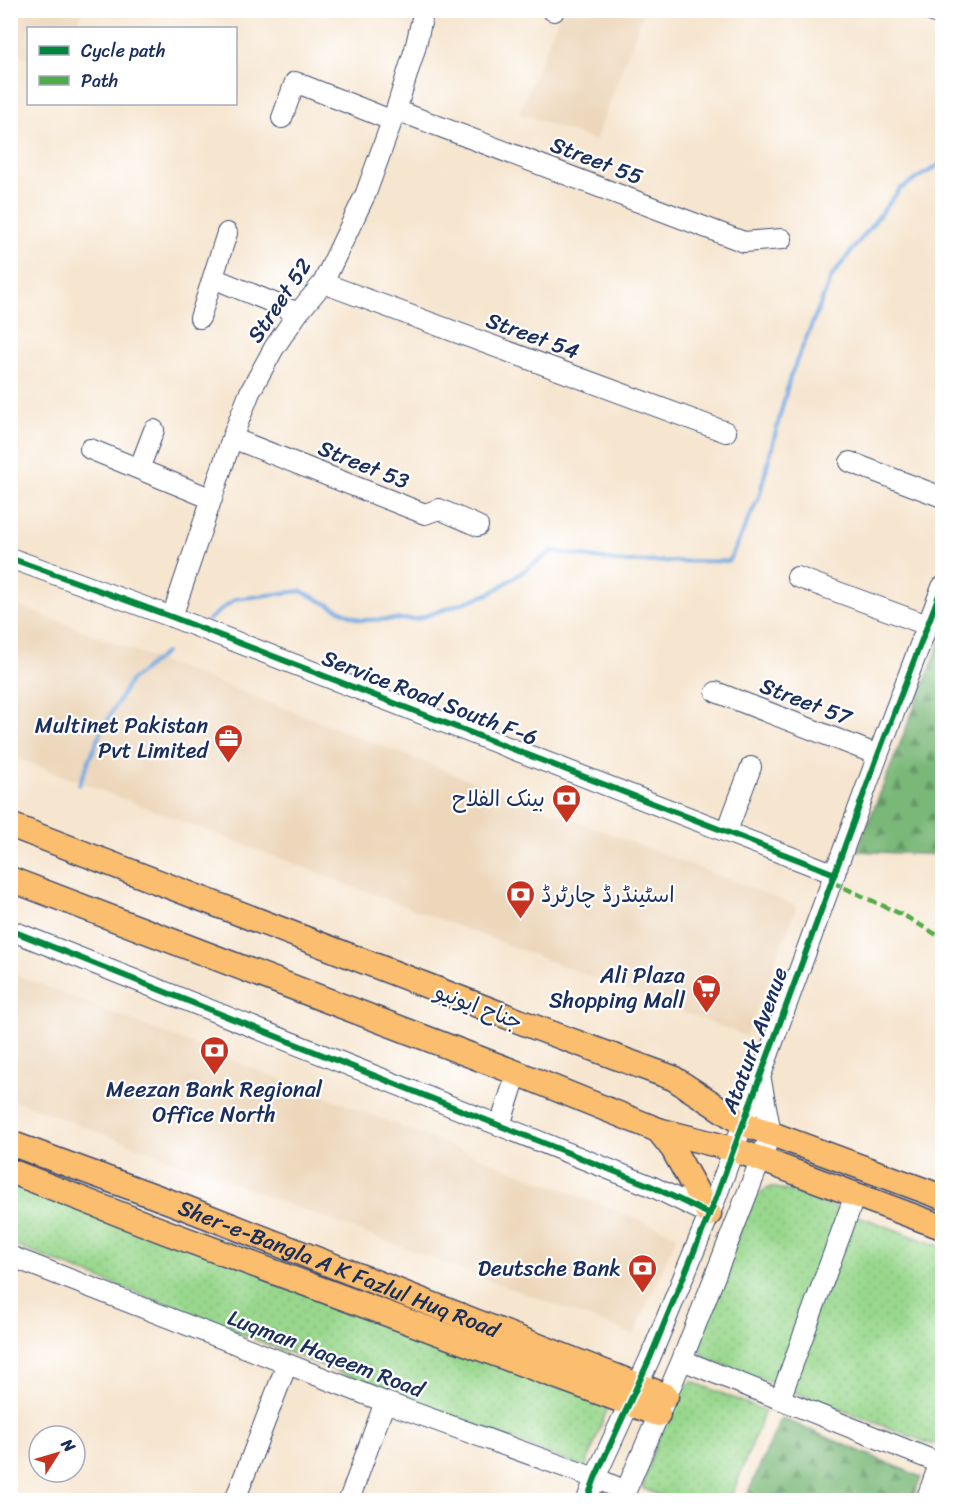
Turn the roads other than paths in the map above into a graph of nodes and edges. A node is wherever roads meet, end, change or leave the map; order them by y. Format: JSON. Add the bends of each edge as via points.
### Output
{"nodes":[{"id":1,"x":424,"y":10,"type":"edge"},
{"id":2,"x":928,"y":10,"type":"edge"},
{"id":3,"x":942,"y":16,"type":"edge"},
{"id":4,"x":395,"y":115,"type":"junction"},
{"id":5,"x":282,"y":118,"type":"dead end"},
{"id":6,"x":227,"y":233,"type":"dead end"},
{"id":7,"x":782,"y":238,"type":"dead end"},
{"id":8,"x":213,"y":278,"type":"junction"},
{"id":9,"x":323,"y":282,"type":"junction"},
{"id":10,"x":298,"y":313,"type":"junction"},
{"id":11,"x":200,"y":318,"type":"dead end"},
{"id":12,"x":154,"y":430,"type":"dead end"},
{"id":13,"x":726,"y":432,"type":"dead end"},
{"id":14,"x":232,"y":438,"type":"junction"},
{"id":15,"x":90,"y":450,"type":"dead end"},
{"id":16,"x":850,"y":462,"type":"dead end"},
{"id":17,"x":139,"y":469,"type":"junction"},
{"id":18,"x":942,"y":497,"type":"edge"},
{"id":19,"x":212,"y":499,"type":"junction"},
{"id":20,"x":478,"y":526,"type":"dead end"},
{"id":21,"x":10,"y":558,"type":"edge"},
{"id":22,"x":797,"y":577,"type":"dead end"},
{"id":23,"x":942,"y":587,"type":"edge"},
{"id":24,"x":172,"y":617,"type":"junction"},
{"id":25,"x":927,"y":625,"type":"junction"},
{"id":26,"x":716,"y":692,"type":"dead end"},
{"id":27,"x":878,"y":755,"type":"junction"},
{"id":28,"x":752,"y":767,"type":"dead end"},
{"id":29,"x":10,"y":825,"type":"edge"},
{"id":30,"x":727,"y":831,"type":"junction"},
{"id":31,"x":836,"y":874,"type":"junction"},
{"id":32,"x":10,"y":879,"type":"edge"},
{"id":33,"x":10,"y":930,"type":"edge"},
{"id":34,"x":517,"y":1073,"type":"junction"},
{"id":35,"x":760,"y":1075,"type":"junction"},
{"id":36,"x":742,"y":1123,"type":"junction"},
{"id":37,"x":500,"y":1125,"type":"junction"},
{"id":38,"x":658,"y":1130,"type":"junction"},
{"id":39,"x":771,"y":1133,"type":"junction"},
{"id":40,"x":10,"y":1143,"type":"edge"},
{"id":41,"x":733,"y":1149,"type":"junction"},
{"id":42,"x":760,"y":1160,"type":"junction"},
{"id":43,"x":10,"y":1171,"type":"edge"},
{"id":44,"x":855,"y":1195,"type":"junction"},
{"id":45,"x":942,"y":1197,"type":"edge"},
{"id":46,"x":709,"y":1214,"type":"junction"},
{"id":47,"x":942,"y":1227,"type":"edge"},
{"id":48,"x":10,"y":1256,"type":"edge"},
{"id":49,"x":682,"y":1360,"type":"junction"},
{"id":50,"x":287,"y":1364,"type":"junction"},
{"id":51,"x":633,"y":1394,"type":"junction"},
{"id":52,"x":780,"y":1399,"type":"junction"},
{"id":53,"x":385,"y":1402,"type":"junction"},
{"id":54,"x":662,"y":1405,"type":"junction"},
{"id":55,"x":942,"y":1461,"type":"edge"},
{"id":56,"x":595,"y":1478,"type":"junction"},
{"id":57,"x":624,"y":1496,"type":"edge"},
{"id":58,"x":235,"y":1500,"type":"edge"},
{"id":59,"x":349,"y":1500,"type":"edge"},
{"id":60,"x":587,"y":1500,"type":"edge"},
{"id":61,"x":926,"y":1500,"type":"edge"}],
"edges":[{"from":1,"to":4,"type":"street","name":"Street 52"},
{"from":2,"to":3,"type":"street"},
{"from":4,"to":5,"type":"street","name":"Street 55","via":[[295,82]]},
{"from":4,"to":7,"type":"street","name":"Street 55","via":[[744,242]]},
{"from":4,"to":9,"type":"street","name":"Street 52","via":[[366,193]]},
{"from":6,"to":8,"type":"street"},
{"from":8,"to":10,"type":"street"},
{"from":8,"to":11,"type":"street"},
{"from":9,"to":10,"type":"street","name":"Street 52"},
{"from":9,"to":13,"type":"street","name":"Street 54"},
{"from":10,"to":14,"type":"street","name":"Street 52","via":[[250,392]]},
{"from":12,"to":17,"type":"street"},
{"from":14,"to":19,"type":"street","name":"Street 52"},
{"from":14,"to":20,"type":"street","name":"Street 53","via":[[425,514],[439,509]]},
{"from":15,"to":17,"type":"street"},
{"from":16,"to":18,"type":"street"},
{"from":17,"to":19,"type":"street"},
{"from":19,"to":24,"type":"street","name":"Street 52"},
{"from":21,"to":24,"type":"street","name":"Service Road South F-6"},
{"from":22,"to":25,"type":"street"},
{"from":23,"to":25,"type":"street","name":"Ataturk Avenue"},
{"from":24,"to":30,"type":"street","name":"Service Road South F-6"},
{"from":25,"to":27,"type":"street","name":"Ataturk Avenue"},
{"from":26,"to":27,"type":"street","name":"Street 57"},
{"from":27,"to":31,"type":"street","name":"Ataturk Avenue"},
{"from":28,"to":30,"type":"street"},
{"from":29,"to":36,"type":"main road","name":"جناح ایونیو","via":[[673,1078]]},
{"from":30,"to":31,"type":"street","name":"Service Road South F-6"},
{"from":31,"to":35,"type":"street","name":"Ataturk Avenue"},
{"from":32,"to":34,"type":"main road"},
{"from":33,"to":37,"type":"street"},
{"from":34,"to":37,"type":"street"},
{"from":34,"to":38,"type":"main road"},
{"from":35,"to":36,"type":"street","name":"Ataturk Avenue"},
{"from":35,"to":39,"type":"street","name":"Ataturk Avenue"},
{"from":36,"to":39,"type":"main road","name":"جناح ایونیو"},
{"from":36,"to":41,"type":"street","name":"Ataturk Avenue"},
{"from":37,"to":46,"type":"street","via":[[651,1186]]},
{"from":38,"to":41,"type":"main road"},
{"from":38,"to":46,"type":"main road"},
{"from":39,"to":42,"type":"street"},
{"from":39,"to":45,"type":"main road","name":"جناح ایونیو"},
{"from":40,"to":51,"type":"main road","name":"Sher-e-Bangla A K Fazlul Huq Road","via":[[173,1203]]},
{"from":41,"to":42,"type":"main road"},
{"from":41,"to":46,"type":"street","name":"Ataturk Avenue"},
{"from":42,"to":44,"type":"main road"},
{"from":42,"to":49,"type":"street"},
{"from":43,"to":51,"type":"main road","name":"Sher-e-Bangla A K Fazlul Huq Road","via":[[163,1231]]},
{"from":44,"to":47,"type":"main road"},
{"from":44,"to":52,"type":"street"},
{"from":46,"to":51,"type":"street","name":"Ataturk Avenue"},
{"from":48,"to":50,"type":"street","name":"Luqman Haqeem Road"},
{"from":49,"to":52,"type":"street"},
{"from":49,"to":54,"type":"street"},
{"from":50,"to":53,"type":"street","name":"Luqman Haqeem Road"},
{"from":50,"to":58,"type":"street"},
{"from":51,"to":54,"type":"main road","name":"Sher-e-Bangla A K Fazlul Huq Road"},
{"from":51,"to":56,"type":"street","name":"Ataturk Avenue"},
{"from":52,"to":55,"type":"street"},
{"from":53,"to":56,"type":"street","name":"Luqman Haqeem Road"},
{"from":53,"to":59,"type":"street"},
{"from":54,"to":57,"type":"street"},
{"from":55,"to":61,"type":"street"},
{"from":56,"to":57,"type":"street","name":"Luqman Haqeem Road"},
{"from":56,"to":60,"type":"street","name":"Ataturk Avenue"}]}
